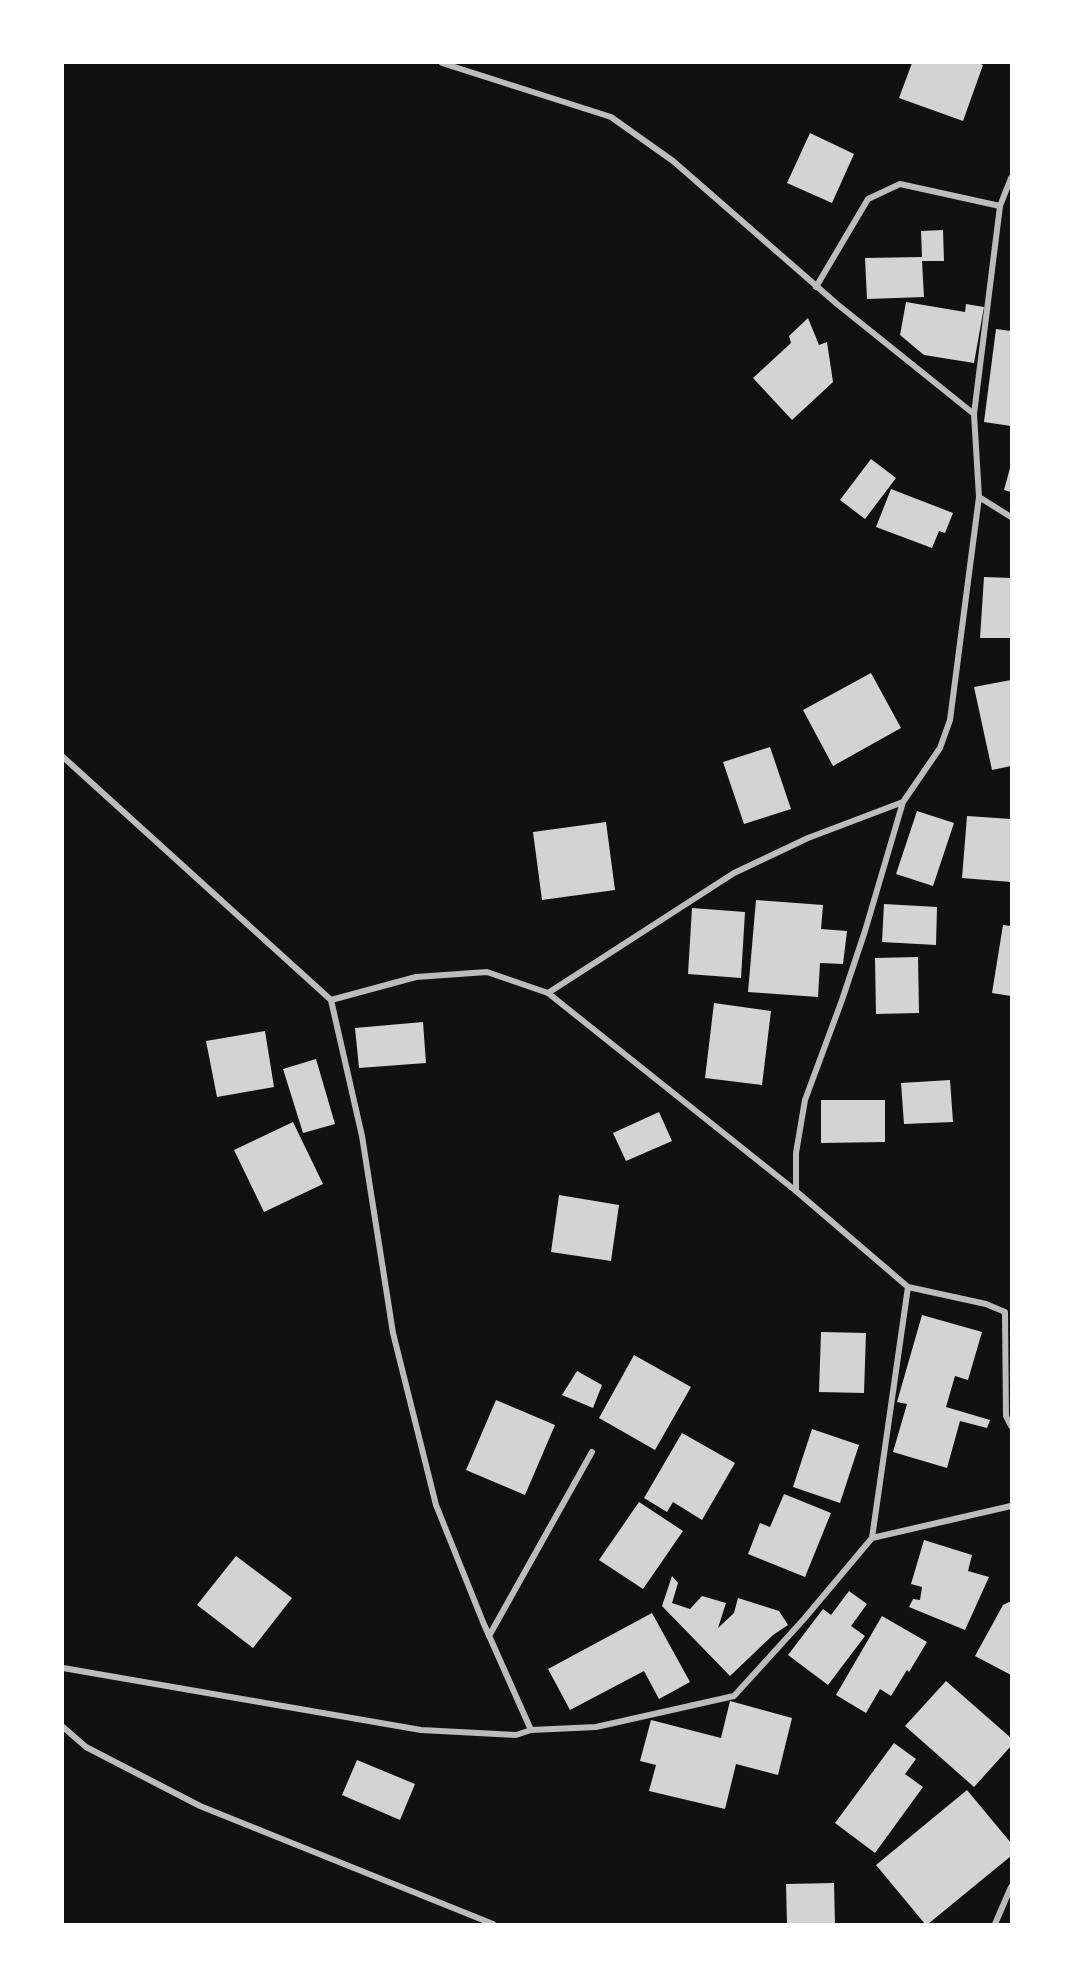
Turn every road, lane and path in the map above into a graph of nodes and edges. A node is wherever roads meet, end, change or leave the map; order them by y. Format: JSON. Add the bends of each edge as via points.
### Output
{"nodes":[{"id":1,"x":442,"y":63,"type":"edge"},
{"id":2,"x":1011,"y":178,"type":"edge"},
{"id":3,"x":1000,"y":206,"type":"junction"},
{"id":4,"x":816,"y":287,"type":"junction"},
{"id":5,"x":974,"y":414,"type":"junction"},
{"id":6,"x":979,"y":497,"type":"junction"},
{"id":7,"x":1011,"y":517,"type":"edge"},
{"id":8,"x":63,"y":757,"type":"edge"},
{"id":9,"x":903,"y":802,"type":"junction"},
{"id":10,"x":548,"y":993,"type":"junction"},
{"id":11,"x":331,"y":1000,"type":"junction"},
{"id":12,"x":796,"y":1191,"type":"junction"},
{"id":13,"x":908,"y":1287,"type":"junction"},
{"id":14,"x":1011,"y":1426,"type":"edge"},
{"id":15,"x":592,"y":1452,"type":"dead end"},
{"id":16,"x":1011,"y":1506,"type":"edge"},
{"id":17,"x":872,"y":1538,"type":"junction"},
{"id":18,"x":489,"y":1636,"type":"junction"},
{"id":19,"x":63,"y":1668,"type":"edge"},
{"id":20,"x":63,"y":1727,"type":"edge"},
{"id":21,"x":531,"y":1730,"type":"junction"},
{"id":22,"x":1011,"y":1887,"type":"edge"},
{"id":23,"x":493,"y":1924,"type":"edge"},
{"id":24,"x":995,"y":1924,"type":"edge"}],
"edges":[{"from":1,"to":4,"type":"street","via":[[611,117],[673,161]]},
{"from":2,"to":3,"type":"street"},
{"from":3,"to":4,"type":"street","via":[[900,184],[868,199]]},
{"from":3,"to":5,"type":"street"},
{"from":4,"to":5,"type":"street"},
{"from":5,"to":6,"type":"street"},
{"from":6,"to":7,"type":"street"},
{"from":6,"to":9,"type":"street","via":[[950,720],[940,748]]},
{"from":8,"to":11,"type":"street"},
{"from":9,"to":10,"type":"street","via":[[808,838],[735,873]]},
{"from":9,"to":12,"type":"street","via":[[862,941],[805,1100],[796,1153]]},
{"from":10,"to":11,"type":"street","via":[[487,972],[416,977]]},
{"from":10,"to":12,"type":"street"},
{"from":11,"to":18,"type":"street","via":[[362,1136],[393,1333],[436,1505]]},
{"from":12,"to":13,"type":"street"},
{"from":13,"to":14,"type":"street","via":[[986,1304],[1005,1312],[1006,1416]]},
{"from":13,"to":17,"type":"street"},
{"from":15,"to":18,"type":"street"},
{"from":16,"to":17,"type":"street"},
{"from":17,"to":21,"type":"street","via":[[734,1696],[596,1727]]},
{"from":18,"to":21,"type":"street"},
{"from":19,"to":21,"type":"street","via":[[421,1730],[516,1735]]},
{"from":20,"to":23,"type":"street","via":[[86,1747],[200,1806]]},
{"from":22,"to":24,"type":"street"}]}
